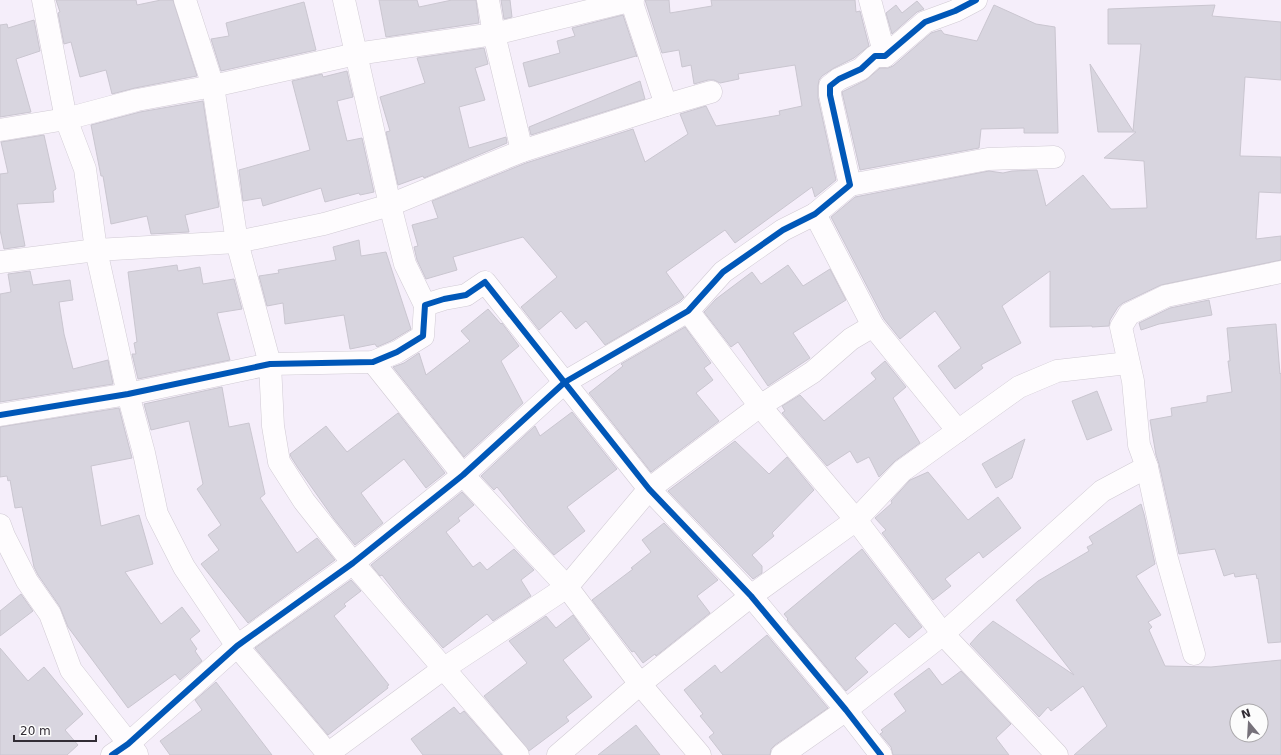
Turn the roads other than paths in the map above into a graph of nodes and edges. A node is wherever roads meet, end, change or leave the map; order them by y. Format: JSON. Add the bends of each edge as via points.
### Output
{"nodes":[{"id":1,"x":43,"y":0,"type":"edge"},
{"id":2,"x":185,"y":0,"type":"edge"},
{"id":3,"x":344,"y":0,"type":"edge"},
{"id":4,"x":488,"y":0,"type":"edge"},
{"id":5,"x":632,"y":0,"type":"edge"},
{"id":6,"x":870,"y":0,"type":"edge"},
{"id":7,"x":976,"y":0,"type":"edge"},
{"id":8,"x":494,"y":34,"type":"junction"},
{"id":9,"x":356,"y":54,"type":"junction"},
{"id":10,"x":885,"y":56,"type":"junction"},
{"id":11,"x":213,"y":86,"type":"junction"},
{"id":12,"x":711,"y":92,"type":"dead end"},
{"id":13,"x":666,"y":105,"type":"junction"},
{"id":14,"x":66,"y":119,"type":"junction"},
{"id":15,"x":0,"y":130,"type":"edge"},
{"id":16,"x":522,"y":152,"type":"junction"},
{"id":17,"x":1054,"y":157,"type":"dead end"},
{"id":18,"x":850,"y":185,"type":"junction"},
{"id":19,"x":390,"y":205,"type":"junction"},
{"id":20,"x":815,"y":214,"type":"junction"},
{"id":21,"x":237,"y":242,"type":"junction"},
{"id":22,"x":96,"y":250,"type":"junction"},
{"id":23,"x":0,"y":262,"type":"edge"},
{"id":24,"x":1281,"y":272,"type":"edge"},
{"id":25,"x":425,"y":305,"type":"junction"},
{"id":26,"x":688,"y":311,"type":"junction"},
{"id":27,"x":873,"y":326,"type":"junction"},
{"id":28,"x":374,"y":362,"type":"junction"},
{"id":29,"x":1128,"y":363,"type":"junction"},
{"id":30,"x":270,"y":364,"type":"junction"},
{"id":31,"x":565,"y":382,"type":"junction"},
{"id":32,"x":128,"y":394,"type":"junction"},
{"id":33,"x":760,"y":406,"type":"junction"},
{"id":34,"x":0,"y":415,"type":"edge"},
{"id":35,"x":958,"y":431,"type":"junction"},
{"id":36,"x":1147,"y":467,"type":"junction"},
{"id":37,"x":462,"y":475,"type":"junction"},
{"id":38,"x":649,"y":489,"type":"junction"},
{"id":39,"x":856,"y":520,"type":"junction"},
{"id":40,"x":0,"y":525,"type":"edge"},
{"id":41,"x":354,"y":563,"type":"junction"},
{"id":42,"x":567,"y":588,"type":"junction"},
{"id":43,"x":752,"y":596,"type":"junction"},
{"id":44,"x":943,"y":634,"type":"junction"},
{"id":45,"x":236,"y":646,"type":"junction"},
{"id":46,"x":1194,"y":654,"type":"dead end"},
{"id":47,"x":444,"y":669,"type":"junction"},
{"id":48,"x":640,"y":684,"type":"junction"},
{"id":49,"x":846,"y":710,"type":"junction"},
{"id":50,"x":126,"y":751,"type":"edge"},
{"id":51,"x":327,"y":755,"type":"edge"},
{"id":52,"x":518,"y":755,"type":"edge"},
{"id":53,"x":558,"y":755,"type":"edge"},
{"id":54,"x":700,"y":755,"type":"edge"},
{"id":55,"x":782,"y":755,"type":"edge"},
{"id":56,"x":881,"y":755,"type":"edge"},
{"id":57,"x":1057,"y":755,"type":"edge"}],
"edges":[{"from":1,"to":14,"type":"street"},
{"from":2,"to":11,"type":"street"},
{"from":3,"to":9,"type":"street"},
{"from":4,"to":8,"type":"street"},
{"from":5,"to":8,"type":"street"},
{"from":5,"to":13,"type":"street"},
{"from":6,"to":10,"type":"street"},
{"from":7,"to":10,"type":"street","via":[[925,22]]},
{"from":8,"to":9,"type":"street"},
{"from":8,"to":16,"type":"street"},
{"from":9,"to":11,"type":"street"},
{"from":9,"to":19,"type":"street"},
{"from":10,"to":18,"type":"street","via":[[875,56],[861,69],[830,86]]},
{"from":11,"to":14,"type":"street","via":[[137,100]]},
{"from":11,"to":21,"type":"street"},
{"from":12,"to":13,"type":"street"},
{"from":13,"to":16,"type":"street"},
{"from":14,"to":15,"type":"street"},
{"from":14,"to":22,"type":"street","via":[[85,169]]},
{"from":16,"to":19,"type":"street"},
{"from":17,"to":18,"type":"street","via":[[988,159]]},
{"from":18,"to":20,"type":"street"},
{"from":19,"to":21,"type":"street","via":[[324,224]]},
{"from":19,"to":25,"type":"street","via":[[405,264]]},
{"from":20,"to":26,"type":"street","via":[[783,230],[723,272]]},
{"from":20,"to":27,"type":"street"},
{"from":21,"to":22,"type":"street"},
{"from":21,"to":30,"type":"street"},
{"from":22,"to":23,"type":"street"},
{"from":22,"to":32,"type":"street"},
{"from":24,"to":29,"type":"street","via":[[1166,296],[1129,314],[1121,326]]},
{"from":25,"to":28,"type":"street","via":[[423,336]]},
{"from":25,"to":31,"type":"street","via":[[466,295],[485,282]]},
{"from":26,"to":31,"type":"street"},
{"from":26,"to":33,"type":"street"},
{"from":27,"to":33,"type":"street","via":[[851,339],[812,372]]},
{"from":27,"to":35,"type":"street"},
{"from":28,"to":30,"type":"street"},
{"from":28,"to":37,"type":"street"},
{"from":29,"to":35,"type":"street","via":[[1057,371],[1019,387]]},
{"from":29,"to":36,"type":"street","via":[[1133,381],[1139,445]]},
{"from":30,"to":32,"type":"street"},
{"from":30,"to":41,"type":"street","via":[[273,426],[279,462],[304,501]]},
{"from":31,"to":37,"type":"street"},
{"from":31,"to":38,"type":"street"},
{"from":32,"to":34,"type":"street"},
{"from":32,"to":45,"type":"street","via":[[157,514],[184,567]]},
{"from":33,"to":38,"type":"street"},
{"from":33,"to":39,"type":"street"},
{"from":35,"to":39,"type":"street","via":[[902,471]]},
{"from":36,"to":44,"type":"street","via":[[1102,491]]},
{"from":36,"to":46,"type":"street","via":[[1167,559]]},
{"from":37,"to":41,"type":"street"},
{"from":37,"to":42,"type":"street"},
{"from":38,"to":42,"type":"street"},
{"from":38,"to":43,"type":"street"},
{"from":39,"to":43,"type":"street"},
{"from":39,"to":44,"type":"street"},
{"from":40,"to":50,"type":"street","via":[[27,581],[50,614],[71,670]]},
{"from":41,"to":45,"type":"street"},
{"from":41,"to":47,"type":"street"},
{"from":42,"to":47,"type":"street"},
{"from":42,"to":48,"type":"street"},
{"from":43,"to":48,"type":"street"},
{"from":43,"to":49,"type":"street"},
{"from":44,"to":49,"type":"street"},
{"from":44,"to":57,"type":"street"},
{"from":45,"to":50,"type":"street"},
{"from":45,"to":51,"type":"street"},
{"from":47,"to":51,"type":"street"},
{"from":47,"to":52,"type":"street"},
{"from":48,"to":53,"type":"street"},
{"from":48,"to":54,"type":"street"},
{"from":49,"to":55,"type":"street"},
{"from":49,"to":56,"type":"street"}]}
